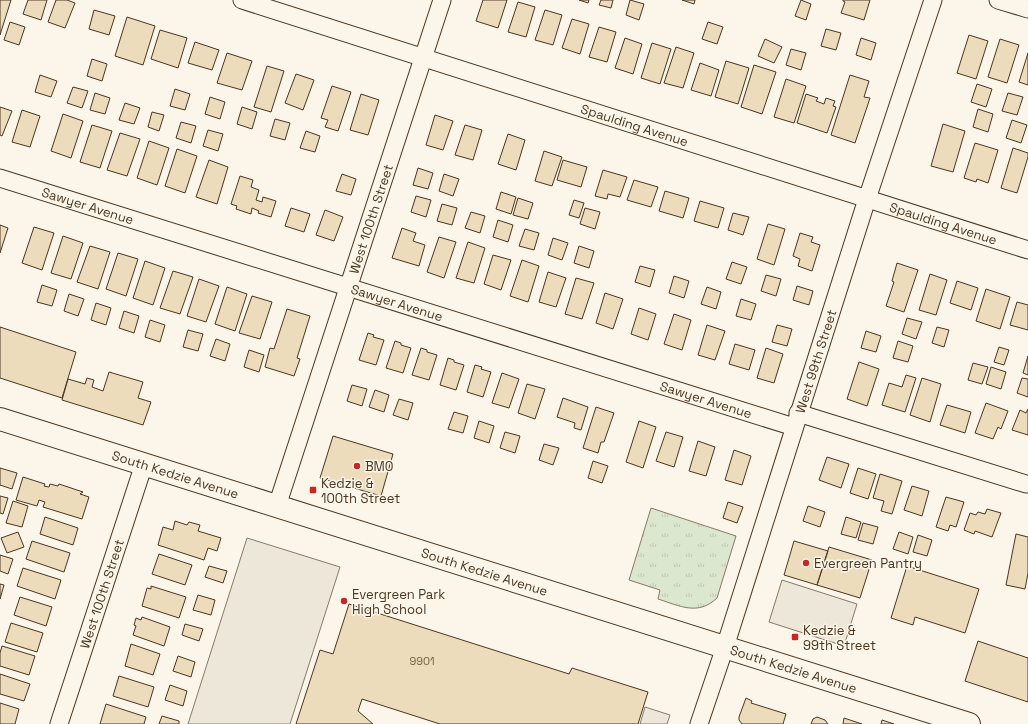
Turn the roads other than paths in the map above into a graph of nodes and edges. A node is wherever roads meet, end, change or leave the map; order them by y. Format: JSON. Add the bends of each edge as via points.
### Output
{"nodes":[{"id":1,"x":242,"y":0,"type":"edge"},
{"id":2,"x":442,"y":0,"type":"edge"},
{"id":3,"x":933,"y":0,"type":"edge"},
{"id":4,"x":998,"y":0,"type":"edge"},
{"id":5,"x":1028,"y":9,"type":"edge"},
{"id":6,"x":423,"y":58,"type":"junction"},
{"id":7,"x":0,"y":178,"type":"edge"},
{"id":8,"x":867,"y":199,"type":"junction"},
{"id":9,"x":1028,"y":250,"type":"edge"},
{"id":10,"x":348,"y":287,"type":"junction"},
{"id":11,"x":0,"y":419,"type":"edge"},
{"id":12,"x":796,"y":420,"type":"junction"},
{"id":13,"x":144,"y":464,"type":"junction"},
{"id":14,"x":1026,"y":484,"type":"dead end"},
{"id":15,"x":277,"y":506,"type":"junction"},
{"id":16,"x":725,"y":647,"type":"junction"},
{"id":17,"x":59,"y":724,"type":"edge"},
{"id":18,"x":700,"y":724,"type":"edge"},
{"id":19,"x":969,"y":724,"type":"edge"}],
"edges":[{"from":1,"to":6,"type":"street","name":"Spaulding Avenue"},
{"from":2,"to":6,"type":"street","name":"West 100th Street"},
{"from":3,"to":8,"type":"street","name":"West 99th Street"},
{"from":4,"to":5,"type":"street"},
{"from":6,"to":8,"type":"street","name":"Spaulding Avenue"},
{"from":6,"to":10,"type":"street","name":"West 100th Street"},
{"from":7,"to":10,"type":"street","name":"Sawyer Avenue"},
{"from":8,"to":9,"type":"street","name":"Spaulding Avenue"},
{"from":8,"to":12,"type":"street","name":"West 99th Street"},
{"from":10,"to":12,"type":"street","name":"Sawyer Avenue"},
{"from":10,"to":15,"type":"street","name":"West 100th Street"},
{"from":11,"to":13,"type":"main road","name":"South Kedzie Avenue"},
{"from":12,"to":14,"type":"street","name":"Sawyer Avenue"},
{"from":12,"to":16,"type":"street","name":"West 99th Street"},
{"from":13,"to":15,"type":"main road","name":"South Kedzie Avenue"},
{"from":13,"to":17,"type":"street","name":"West 100th Street"},
{"from":15,"to":16,"type":"main road","name":"South Kedzie Avenue"},
{"from":16,"to":18,"type":"street","name":"West 99th Street"},
{"from":16,"to":19,"type":"main road","name":"South Kedzie Avenue"}]}
